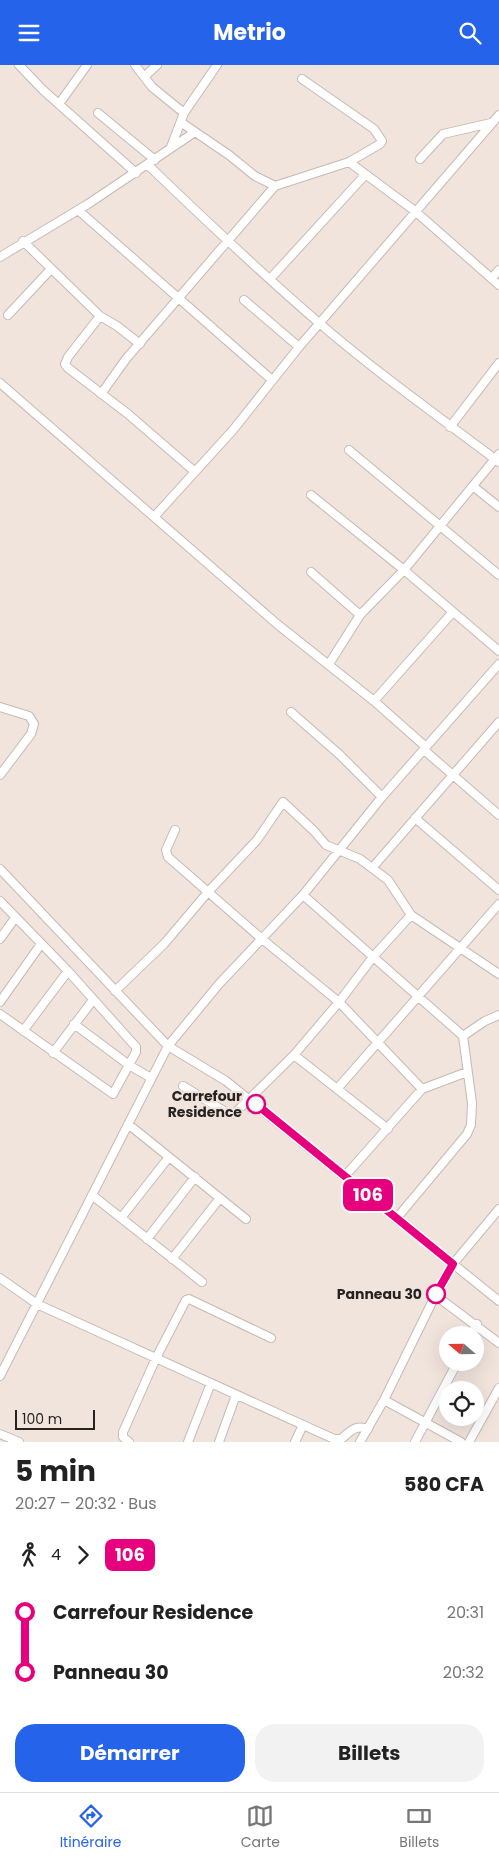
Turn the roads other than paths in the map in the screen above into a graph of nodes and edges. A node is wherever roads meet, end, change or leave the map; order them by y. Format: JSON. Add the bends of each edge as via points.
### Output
{"nodes":[{"id":1,"x":19,"y":65,"type":"edge"},
{"id":2,"x":87,"y":65,"type":"edge"},
{"id":3,"x":135,"y":65,"type":"edge"},
{"id":4,"x":157,"y":65,"type":"edge"},
{"id":5,"x":217,"y":65,"type":"edge"},
{"id":6,"x":145,"y":76,"type":"junction"},
{"id":7,"x":302,"y":79,"type":"dead end"},
{"id":8,"x":60,"y":104,"type":"junction"},
{"id":9,"x":98,"y":113,"type":"dead end"},
{"id":10,"x":184,"y":113,"type":"junction"},
{"id":11,"x":499,"y":115,"type":"edge"},
{"id":12,"x":182,"y":123,"type":"junction"},
{"id":13,"x":492,"y":123,"type":"junction"},
{"id":14,"x":195,"y":132,"type":"junction"},
{"id":15,"x":170,"y":149,"type":"junction"},
{"id":16,"x":420,"y":159,"type":"dead end"},
{"id":17,"x":151,"y":162,"type":"junction"},
{"id":18,"x":349,"y":162,"type":"junction"},
{"id":19,"x":136,"y":173,"type":"junction"},
{"id":20,"x":365,"y":175,"type":"junction"},
{"id":21,"x":275,"y":186,"type":"junction"},
{"id":22,"x":78,"y":210,"type":"junction"},
{"id":23,"x":415,"y":211,"type":"junction"},
{"id":24,"x":23,"y":241,"type":"junction"},
{"id":25,"x":228,"y":243,"type":"junction"},
{"id":26,"x":0,"y":257,"type":"edge"},
{"id":27,"x":51,"y":269,"type":"junction"},
{"id":28,"x":499,"y":269,"type":"edge"},
{"id":29,"x":492,"y":278,"type":"junction"},
{"id":30,"x":270,"y":279,"type":"junction"},
{"id":31,"x":499,"y":285,"type":"edge"},
{"id":32,"x":179,"y":299,"type":"junction"},
{"id":33,"x":244,"y":300,"type":"dead end"},
{"id":34,"x":8,"y":315,"type":"dead end"},
{"id":35,"x":100,"y":316,"type":"junction"},
{"id":36,"x":320,"y":323,"type":"junction"},
{"id":37,"x":140,"y":344,"type":"junction"},
{"id":38,"x":299,"y":347,"type":"junction"},
{"id":39,"x":499,"y":363,"type":"edge"},
{"id":40,"x":272,"y":380,"type":"junction"},
{"id":41,"x":0,"y":383,"type":"edge"},
{"id":42,"x":102,"y":394,"type":"junction"},
{"id":43,"x":450,"y":427,"type":"junction"},
{"id":44,"x":349,"y":450,"type":"dead end"},
{"id":45,"x":498,"y":458,"type":"edge"},
{"id":46,"x":194,"y":471,"type":"junction"},
{"id":47,"x":474,"y":487,"type":"junction"},
{"id":48,"x":310,"y":495,"type":"dead end"},
{"id":49,"x":499,"y":507,"type":"edge"},
{"id":50,"x":154,"y":517,"type":"junction"},
{"id":51,"x":441,"y":527,"type":"junction"},
{"id":52,"x":404,"y":570,"type":"junction"},
{"id":53,"x":311,"y":571,"type":"dead end"},
{"id":54,"x":499,"y":575,"type":"edge"},
{"id":55,"x":452,"y":613,"type":"junction"},
{"id":56,"x":360,"y":615,"type":"junction"},
{"id":57,"x":499,"y":651,"type":"edge"},
{"id":58,"x":329,"y":664,"type":"junction"},
{"id":59,"x":499,"y":664,"type":"edge"},
{"id":60,"x":374,"y":701,"type":"junction"},
{"id":61,"x":0,"y":707,"type":"edge"},
{"id":62,"x":290,"y":712,"type":"dead end"},
{"id":63,"x":499,"y":722,"type":"edge"},
{"id":64,"x":426,"y":749,"type":"junction"},
{"id":65,"x":452,"y":774,"type":"junction"},
{"id":66,"x":0,"y":775,"type":"edge"},
{"id":67,"x":382,"y":797,"type":"junction"},
{"id":68,"x":499,"y":815,"type":"edge"},
{"id":69,"x":415,"y":818,"type":"junction"},
{"id":70,"x":175,"y":830,"type":"dead end"},
{"id":71,"x":339,"y":850,"type":"junction"},
{"id":72,"x":373,"y":867,"type":"junction"},
{"id":73,"x":2,"y":874,"type":"edge"},
{"id":74,"x":499,"y":890,"type":"edge"},
{"id":75,"x":208,"y":892,"type":"junction"},
{"id":76,"x":303,"y":895,"type":"junction"},
{"id":77,"x":0,"y":901,"type":"edge"},
{"id":78,"x":499,"y":904,"type":"edge"},
{"id":79,"x":411,"y":915,"type":"junction"},
{"id":80,"x":15,"y":918,"type":"junction"},
{"id":81,"x":0,"y":939,"type":"edge"},
{"id":82,"x":262,"y":939,"type":"junction"},
{"id":83,"x":41,"y":945,"type":"junction"},
{"id":84,"x":460,"y":948,"type":"junction"},
{"id":85,"x":373,"y":957,"type":"junction"},
{"id":86,"x":68,"y":971,"type":"junction"},
{"id":87,"x":499,"y":974,"type":"edge"},
{"id":88,"x":115,"y":991,"type":"junction"},
{"id":89,"x":418,"y":997,"type":"junction"},
{"id":90,"x":94,"y":1000,"type":"junction"},
{"id":91,"x":0,"y":1002,"type":"edge"},
{"id":92,"x":339,"y":1002,"type":"junction"},
{"id":93,"x":0,"y":1014,"type":"edge"},
{"id":94,"x":499,"y":1015,"type":"edge"},
{"id":95,"x":74,"y":1024,"type":"junction"},
{"id":96,"x":23,"y":1031,"type":"junction"},
{"id":97,"x":463,"y":1036,"type":"junction"},
{"id":98,"x":378,"y":1043,"type":"junction"},
{"id":99,"x":168,"y":1046,"type":"junction"},
{"id":100,"x":53,"y":1053,"type":"junction"},
{"id":101,"x":294,"y":1055,"type":"junction"},
{"id":102,"x":129,"y":1065,"type":"junction"},
{"id":103,"x":467,"y":1073,"type":"junction"},
{"id":104,"x":151,"y":1078,"type":"junction"},
{"id":105,"x":183,"y":1086,"type":"dead end"},
{"id":106,"x":338,"y":1089,"type":"junction"},
{"id":107,"x":422,"y":1089,"type":"junction"},
{"id":108,"x":249,"y":1099,"type":"junction"},
{"id":109,"x":128,"y":1124,"type":"junction"},
{"id":110,"x":388,"y":1129,"type":"junction"},
{"id":111,"x":169,"y":1157,"type":"junction"},
{"id":112,"x":346,"y":1176,"type":"junction"},
{"id":113,"x":194,"y":1177,"type":"junction"},
{"id":114,"x":92,"y":1195,"type":"junction"},
{"id":115,"x":220,"y":1198,"type":"junction"},
{"id":116,"x":499,"y":1209,"type":"edge"},
{"id":117,"x":121,"y":1218,"type":"junction"},
{"id":118,"x":246,"y":1219,"type":"dead end"},
{"id":119,"x":396,"y":1219,"type":"junction"},
{"id":120,"x":147,"y":1239,"type":"junction"},
{"id":121,"x":172,"y":1259,"type":"junction"},
{"id":122,"x":453,"y":1264,"type":"junction"},
{"id":123,"x":0,"y":1278,"type":"edge"},
{"id":124,"x":202,"y":1282,"type":"dead end"},
{"id":125,"x":435,"y":1295,"type":"junction"},
{"id":126,"x":499,"y":1301,"type":"edge"},
{"id":127,"x":37,"y":1304,"type":"junction"},
{"id":128,"x":477,"y":1325,"type":"joint"},
{"id":129,"x":270,"y":1338,"type":"dead end"},
{"id":130,"x":499,"y":1343,"type":"edge"},
{"id":131,"x":156,"y":1358,"type":"junction"},
{"id":132,"x":453,"y":1371,"type":"edge"},
{"id":133,"x":0,"y":1376,"type":"edge"},
{"id":134,"x":211,"y":1383,"type":"junction"},
{"id":135,"x":499,"y":1388,"type":"edge"},
{"id":136,"x":236,"y":1395,"type":"junction"},
{"id":137,"x":384,"y":1401,"type":"junction"},
{"id":138,"x":425,"y":1423,"type":"junction"},
{"id":139,"x":303,"y":1425,"type":"junction"},
{"id":140,"x":368,"y":1429,"type":"junction"},
{"id":141,"x":0,"y":1434,"type":"edge"},
{"id":142,"x":333,"y":1441,"type":"edge"},
{"id":143,"x":19,"y":1442,"type":"edge"},
{"id":144,"x":129,"y":1442,"type":"edge"},
{"id":145,"x":188,"y":1442,"type":"edge"},
{"id":146,"x":218,"y":1442,"type":"edge"},
{"id":147,"x":295,"y":1442,"type":"edge"},
{"id":148,"x":360,"y":1442,"type":"edge"},
{"id":149,"x":415,"y":1442,"type":"edge"},
{"id":150,"x":461,"y":1442,"type":"edge"},
{"id":151,"x":469,"y":1442,"type":"edge"}],
"edges":[{"from":1,"to":8,"type":"street"},
{"from":2,"to":8,"type":"street"},
{"from":3,"to":6,"type":"street"},
{"from":4,"to":6,"type":"street"},
{"from":5,"to":10,"type":"street"},
{"from":6,"to":10,"type":"street","via":[[152,87]]},
{"from":7,"to":18,"type":"street","via":[[380,136],[380,144]]},
{"from":8,"to":19,"type":"street"},
{"from":9,"to":17,"type":"street"},
{"from":10,"to":12,"type":"street"},
{"from":11,"to":13,"type":"street"},
{"from":12,"to":14,"type":"street"},
{"from":12,"to":15,"type":"street"},
{"from":13,"to":16,"type":"street","via":[[443,134]]},
{"from":13,"to":23,"type":"street"},
{"from":14,"to":15,"type":"street"},
{"from":14,"to":21,"type":"street","via":[[255,176]]},
{"from":15,"to":17,"type":"street"},
{"from":17,"to":19,"type":"street"},
{"from":17,"to":25,"type":"street"},
{"from":18,"to":20,"type":"street"},
{"from":18,"to":21,"type":"street"},
{"from":19,"to":22,"type":"street"},
{"from":20,"to":23,"type":"street"},
{"from":20,"to":30,"type":"street"},
{"from":21,"to":25,"type":"street"},
{"from":22,"to":24,"type":"street"},
{"from":22,"to":32,"type":"street"},
{"from":23,"to":29,"type":"street"},
{"from":23,"to":36,"type":"street"},
{"from":24,"to":26,"type":"street"},
{"from":24,"to":27,"type":"street"},
{"from":25,"to":30,"type":"street"},
{"from":25,"to":32,"type":"street"},
{"from":27,"to":34,"type":"street"},
{"from":27,"to":35,"type":"street"},
{"from":28,"to":29,"type":"street"},
{"from":29,"to":31,"type":"street"},
{"from":30,"to":36,"type":"street"},
{"from":32,"to":37,"type":"street"},
{"from":32,"to":40,"type":"street"},
{"from":33,"to":38,"type":"street"},
{"from":35,"to":37,"type":"street"},
{"from":35,"to":42,"type":"street","via":[[64,364]]},
{"from":36,"to":38,"type":"street"},
{"from":36,"to":43,"type":"street"},
{"from":37,"to":42,"type":"street"},
{"from":38,"to":40,"type":"street"},
{"from":39,"to":43,"type":"street"},
{"from":40,"to":46,"type":"street","via":[[233,430]]},
{"from":41,"to":50,"type":"street"},
{"from":42,"to":46,"type":"street"},
{"from":43,"to":45,"type":"street"},
{"from":44,"to":51,"type":"street"},
{"from":45,"to":47,"type":"street"},
{"from":46,"to":50,"type":"street"},
{"from":47,"to":49,"type":"street"},
{"from":47,"to":51,"type":"street"},
{"from":48,"to":52,"type":"street"},
{"from":50,"to":58,"type":"street","via":[[277,624]]},
{"from":51,"to":52,"type":"street"},
{"from":51,"to":54,"type":"street"},
{"from":52,"to":55,"type":"street"},
{"from":52,"to":56,"type":"street"},
{"from":53,"to":56,"type":"street"},
{"from":55,"to":57,"type":"street"},
{"from":55,"to":60,"type":"street"},
{"from":56,"to":58,"type":"street"},
{"from":58,"to":60,"type":"street"},
{"from":59,"to":64,"type":"street"},
{"from":60,"to":64,"type":"street"},
{"from":61,"to":66,"type":"street","via":[[29,716],[34,724],[31,734]]},
{"from":62,"to":67,"type":"street"},
{"from":63,"to":65,"type":"street"},
{"from":64,"to":65,"type":"street"},
{"from":64,"to":67,"type":"street"},
{"from":65,"to":68,"type":"street"},
{"from":65,"to":69,"type":"street"},
{"from":67,"to":71,"type":"street"},
{"from":69,"to":72,"type":"street"},
{"from":69,"to":74,"type":"street"},
{"from":70,"to":75,"type":"street","via":[[166,851],[168,857]]},
{"from":71,"to":72,"type":"street"},
{"from":71,"to":75,"type":"street","via":[[326,845],[283,802],[257,839]]},
{"from":71,"to":76,"type":"street"},
{"from":72,"to":79,"type":"street","via":[[388,880]]},
{"from":73,"to":88,"type":"street"},
{"from":75,"to":82,"type":"street"},
{"from":75,"to":88,"type":"street","via":[[164,944]]},
{"from":76,"to":82,"type":"street"},
{"from":76,"to":85,"type":"street"},
{"from":77,"to":80,"type":"street"},
{"from":78,"to":84,"type":"street"},
{"from":79,"to":84,"type":"street"},
{"from":79,"to":85,"type":"street"},
{"from":80,"to":81,"type":"street"},
{"from":80,"to":83,"type":"street"},
{"from":82,"to":92,"type":"street"},
{"from":82,"to":99,"type":"street","via":[[218,984]]},
{"from":83,"to":86,"type":"street"},
{"from":83,"to":91,"type":"street"},
{"from":84,"to":87,"type":"street"},
{"from":84,"to":89,"type":"street"},
{"from":85,"to":89,"type":"street"},
{"from":85,"to":92,"type":"street"},
{"from":86,"to":90,"type":"street"},
{"from":86,"to":96,"type":"street"},
{"from":88,"to":99,"type":"street"},
{"from":89,"to":97,"type":"street"},
{"from":89,"to":98,"type":"street"},
{"from":90,"to":95,"type":"street"},
{"from":90,"to":102,"type":"street","via":[[136,1047]]},
{"from":92,"to":98,"type":"street"},
{"from":92,"to":101,"type":"street"},
{"from":93,"to":96,"type":"street"},
{"from":94,"to":97,"type":"street"},
{"from":95,"to":100,"type":"street"},
{"from":95,"to":102,"type":"street"},
{"from":96,"to":100,"type":"street"},
{"from":97,"to":103,"type":"street"},
{"from":98,"to":106,"type":"street"},
{"from":98,"to":107,"type":"street"},
{"from":99,"to":104,"type":"street"},
{"from":99,"to":108,"type":"street","via":[[210,1069]]},
{"from":100,"to":102,"type":"street","via":[[113,1094]]},
{"from":101,"to":106,"type":"street"},
{"from":101,"to":108,"type":"street"},
{"from":102,"to":104,"type":"street"},
{"from":103,"to":107,"type":"street"},
{"from":103,"to":119,"type":"street","via":[[473,1114],[467,1134]]},
{"from":104,"to":109,"type":"street"},
{"from":105,"to":108,"type":"street","via":[[233,1115]]},
{"from":106,"to":110,"type":"street"},
{"from":107,"to":110,"type":"street"},
{"from":108,"to":112,"type":"street"},
{"from":109,"to":111,"type":"street"},
{"from":109,"to":114,"type":"street"},
{"from":110,"to":112,"type":"street"},
{"from":111,"to":113,"type":"street"},
{"from":111,"to":117,"type":"street"},
{"from":112,"to":119,"type":"street"},
{"from":113,"to":115,"type":"street"},
{"from":113,"to":120,"type":"street"},
{"from":114,"to":117,"type":"street"},
{"from":114,"to":127,"type":"street"},
{"from":115,"to":118,"type":"street"},
{"from":115,"to":121,"type":"street"},
{"from":116,"to":122,"type":"street"},
{"from":117,"to":120,"type":"street"},
{"from":119,"to":122,"type":"street"},
{"from":120,"to":121,"type":"street"},
{"from":121,"to":124,"type":"street"},
{"from":122,"to":125,"type":"street"},
{"from":122,"to":126,"type":"street"},
{"from":123,"to":127,"type":"street"},
{"from":125,"to":128,"type":"street"},
{"from":125,"to":137,"type":"street"},
{"from":127,"to":131,"type":"street"},
{"from":127,"to":133,"type":"street"},
{"from":128,"to":130,"type":"street"},
{"from":129,"to":131,"type":"street","via":[[188,1299]]},
{"from":131,"to":134,"type":"street"},
{"from":131,"to":144,"type":"street","via":[[124,1432],[123,1437]]},
{"from":132,"to":138,"type":"street"},
{"from":134,"to":136,"type":"street"},
{"from":134,"to":145,"type":"street"},
{"from":135,"to":151,"type":"street"},
{"from":136,"to":139,"type":"street"},
{"from":136,"to":146,"type":"street"},
{"from":137,"to":138,"type":"street"},
{"from":137,"to":140,"type":"street"},
{"from":138,"to":149,"type":"street"},
{"from":138,"to":150,"type":"street"},
{"from":139,"to":142,"type":"street"},
{"from":139,"to":147,"type":"street"},
{"from":140,"to":142,"type":"street","via":[[352,1429],[341,1439]]},
{"from":140,"to":148,"type":"street"},
{"from":141,"to":143,"type":"street"}]}
